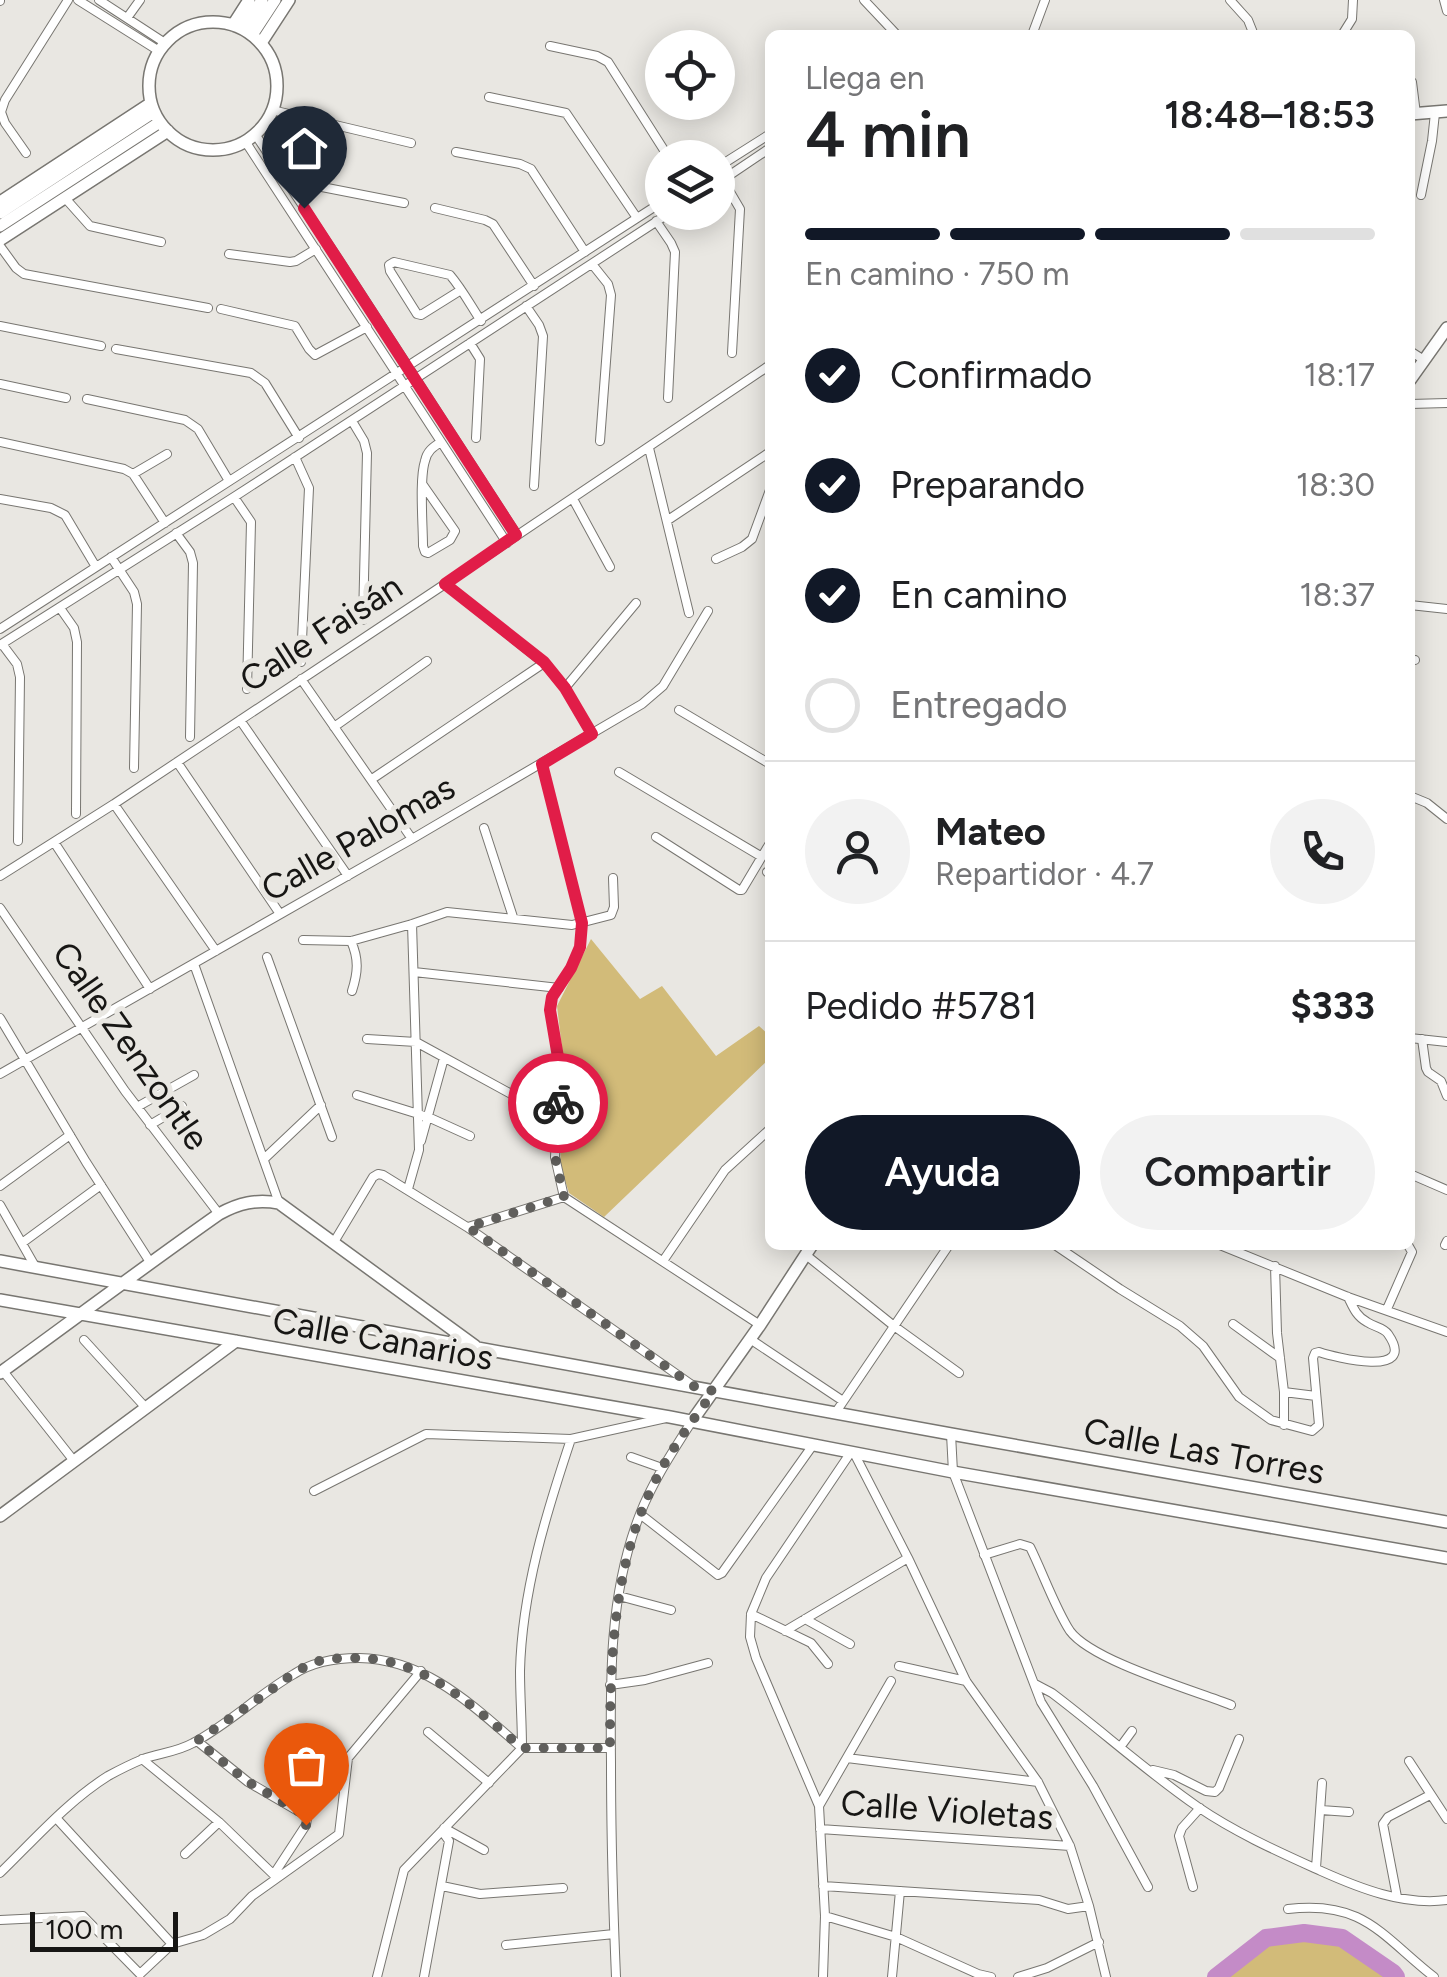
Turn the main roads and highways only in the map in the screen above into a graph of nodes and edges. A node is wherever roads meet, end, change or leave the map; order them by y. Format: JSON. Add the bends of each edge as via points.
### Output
{"nodes":[{"id":1,"x":249,"y":0,"type":"edge"},
{"id":2,"x":262,"y":0,"type":"edge"},
{"id":3,"x":275,"y":0,"type":"edge"},
{"id":4,"x":289,"y":0,"type":"edge"},
{"id":5,"x":248,"y":33,"type":"junction"},
{"id":6,"x":1441,"y":112,"type":"edge"},
{"id":7,"x":1415,"y":114,"type":"edge"},
{"id":8,"x":158,"y":117,"type":"junction"},
{"id":9,"x":0,"y":202,"type":"edge"},
{"id":10,"x":0,"y":213,"type":"edge"},
{"id":11,"x":0,"y":226,"type":"edge"},
{"id":12,"x":0,"y":243,"type":"edge"},
{"id":13,"x":1447,"y":328,"type":"edge"},
{"id":14,"x":1415,"y":373,"type":"edge"},
{"id":15,"x":809,"y":1250,"type":"edge"},
{"id":16,"x":0,"y":1261,"type":"edge"},
{"id":17,"x":120,"y":1283,"type":"junction"},
{"id":18,"x":0,"y":1300,"type":"edge"},
{"id":19,"x":80,"y":1316,"type":"junction"},
{"id":20,"x":236,"y":1341,"type":"junction"},
{"id":21,"x":477,"y":1348,"type":"junction"},
{"id":22,"x":1,"y":1372,"type":"edge"},
{"id":23,"x":714,"y":1391,"type":"junction"},
{"id":24,"x":839,"y":1406,"type":"joint"},
{"id":25,"x":692,"y":1421,"type":"junction"},
{"id":26,"x":814,"y":1445,"type":"joint"},
{"id":27,"x":0,"y":1516,"type":"edge"},
{"id":28,"x":1447,"y":1522,"type":"edge"},
{"id":29,"x":1447,"y":1558,"type":"edge"}],
"edges":[{"from":1,"to":5,"type":"main road"},
{"from":2,"to":5,"type":"main road"},
{"from":3,"to":5,"type":"main road"},
{"from":4,"to":5,"type":"main road"},
{"from":5,"to":8,"type":"main road","via":[[208,22],[184,28],[162,47],[149,77]]},
{"from":5,"to":8,"type":"main road","via":[[274,62],[277,87],[272,110],[250,138],[205,149],[185,143]]},
{"from":6,"to":7,"type":"main road"},
{"from":8,"to":9,"type":"main road"},
{"from":8,"to":10,"type":"main road"},
{"from":8,"to":11,"type":"main road"},
{"from":8,"to":12,"type":"main road","via":[[66,198]]},
{"from":13,"to":14,"type":"main road"},
{"from":15,"to":23,"type":"main road"},
{"from":16,"to":17,"type":"main road"},
{"from":17,"to":19,"type":"main road"},
{"from":17,"to":21,"type":"main road","name":"Calle Canarios"},
{"from":17,"to":21,"type":"main road","via":[[219,1214],[248,1202],[279,1202]]},
{"from":18,"to":19,"type":"main road"},
{"from":19,"to":20,"type":"main road"},
{"from":19,"to":22,"type":"main road"},
{"from":20,"to":25,"type":"main road","name":"Calle Canarios"},
{"from":20,"to":27,"type":"main road","name":"Calle Canarios"},
{"from":21,"to":23,"type":"main road","name":"Calle Canarios"},
{"from":23,"to":24,"type":"main road","name":"Calle Canarios"},
{"from":23,"to":25,"type":"main road"},
{"from":24,"to":28,"type":"main road","name":"Calle Las Torres","via":[[952,1434]]},
{"from":25,"to":26,"type":"main road","name":"Calle Canarios"},
{"from":26,"to":29,"type":"main road","name":"Calle Las Torres"}]}
